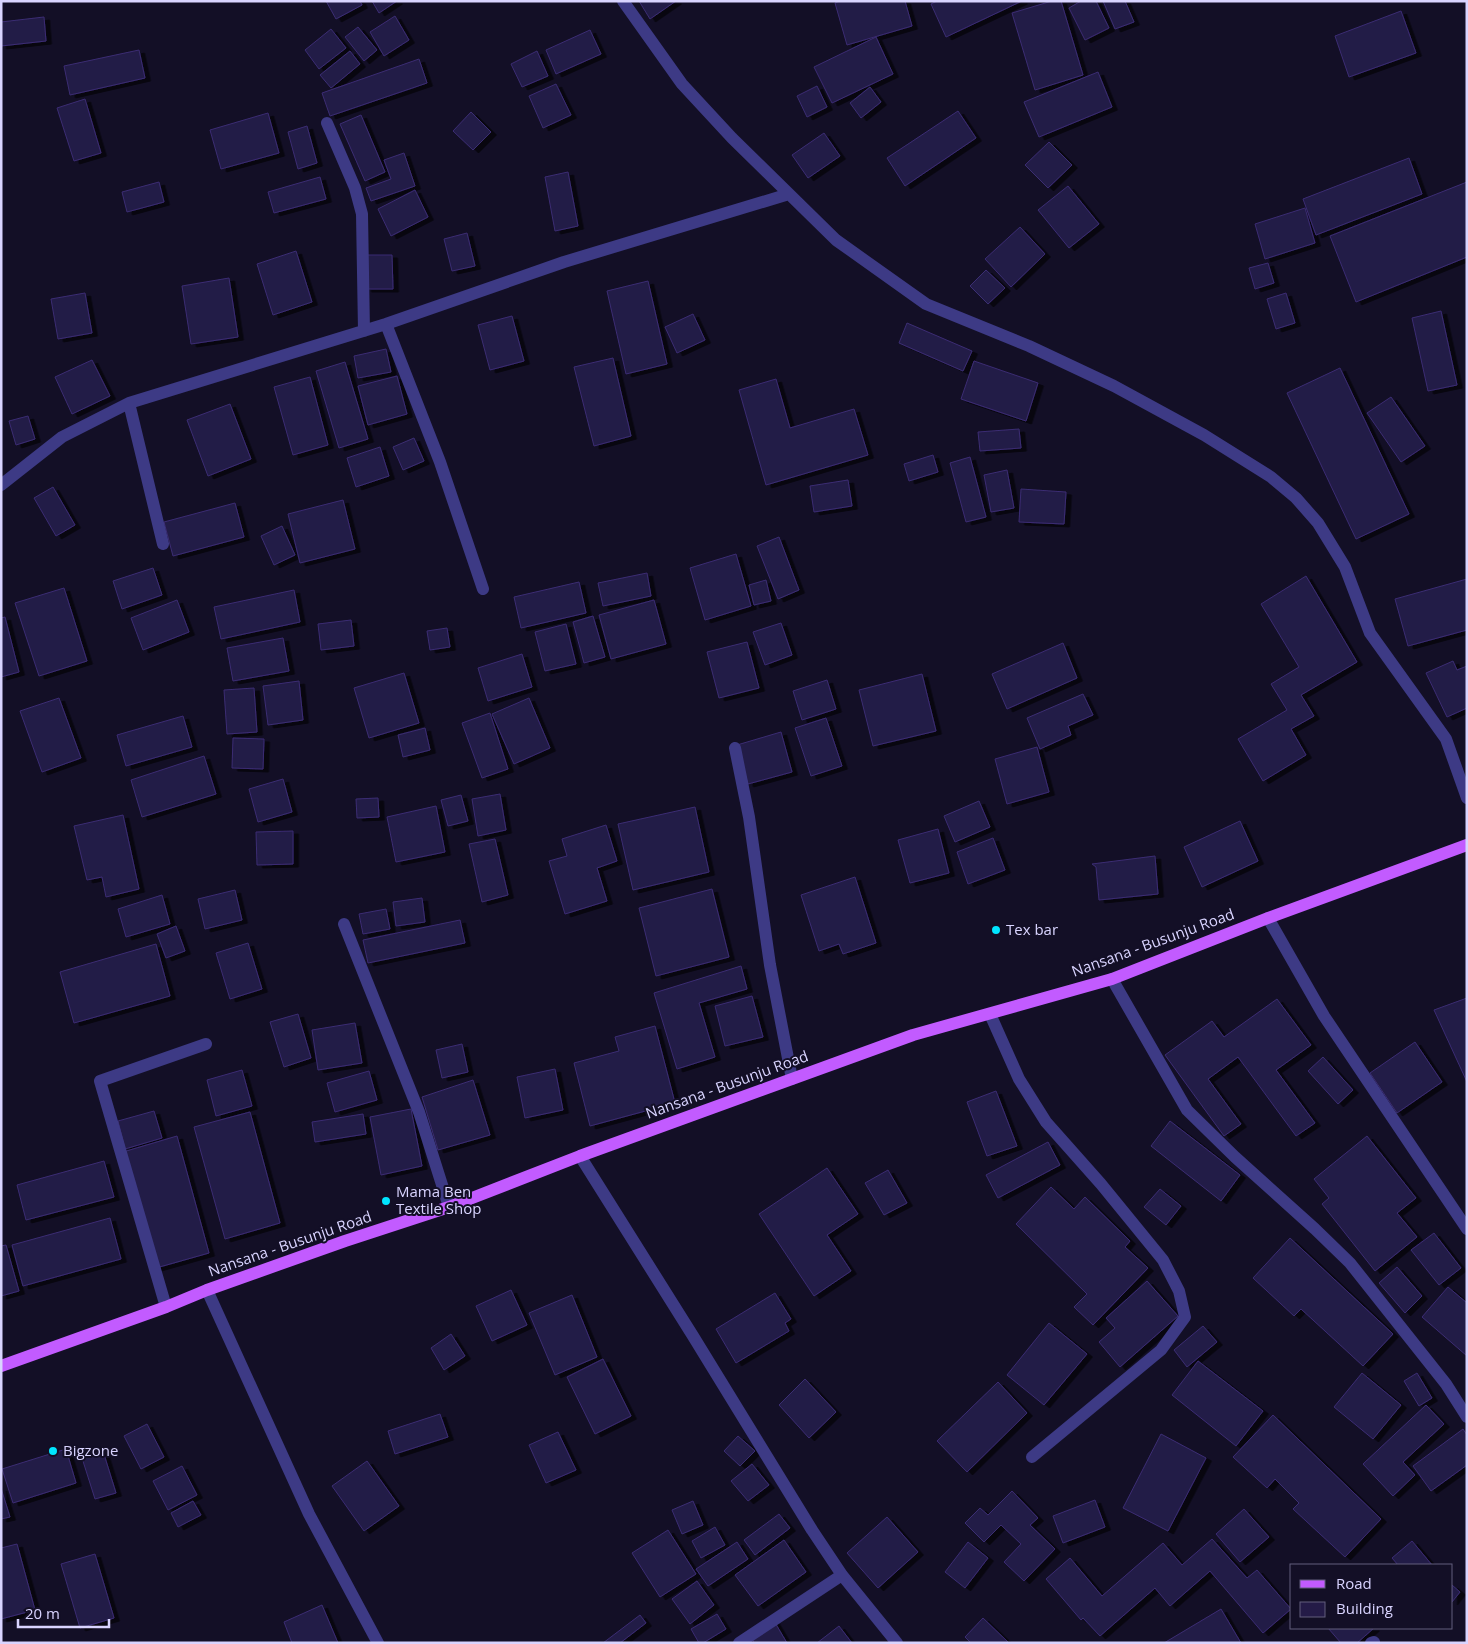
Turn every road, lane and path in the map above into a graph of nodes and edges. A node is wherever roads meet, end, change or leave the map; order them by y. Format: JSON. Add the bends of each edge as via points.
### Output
{"nodes":[{"id":1,"x":623,"y":1,"type":"edge"},
{"id":2,"x":327,"y":123,"type":"dead end"},
{"id":3,"x":789,"y":194,"type":"junction"},
{"id":4,"x":386,"y":324,"type":"junction"},
{"id":5,"x":364,"y":331,"type":"junction"},
{"id":6,"x":129,"y":403,"type":"junction"},
{"id":7,"x":1,"y":485,"type":"edge"},
{"id":8,"x":163,"y":544,"type":"dead end"},
{"id":9,"x":483,"y":589,"type":"dead end"},
{"id":10,"x":735,"y":748,"type":"dead end"},
{"id":11,"x":1467,"y":798,"type":"edge"},
{"id":12,"x":1467,"y":845,"type":"edge"},
{"id":13,"x":1268,"y":918,"type":"junction"},
{"id":14,"x":344,"y":924,"type":"dead end"},
{"id":15,"x":1112,"y":979,"type":"junction"},
{"id":16,"x":990,"y":1014,"type":"junction"},
{"id":17,"x":206,"y":1044,"type":"dead end"},
{"id":18,"x":792,"y":1079,"type":"junction"},
{"id":19,"x":580,"y":1156,"type":"junction"},
{"id":20,"x":449,"y":1208,"type":"junction"},
{"id":21,"x":1467,"y":1230,"type":"edge"},
{"id":22,"x":207,"y":1290,"type":"junction"},
{"id":23,"x":166,"y":1308,"type":"junction"},
{"id":24,"x":1,"y":1366,"type":"edge"},
{"id":25,"x":1467,"y":1418,"type":"edge"},
{"id":26,"x":1032,"y":1456,"type":"dead end"},
{"id":27,"x":842,"y":1575,"type":"junction"},
{"id":28,"x":378,"y":1643,"type":"edge"},
{"id":29,"x":739,"y":1643,"type":"edge"},
{"id":30,"x":897,"y":1643,"type":"edge"}],
"edges":[{"from":1,"to":3,"type":"street","via":[[682,84]]},
{"from":2,"to":5,"type":"street","via":[[355,188],[362,214]]},
{"from":3,"to":4,"type":"street","via":[[564,262]]},
{"from":3,"to":11,"type":"street","via":[[836,240],[926,304],[1029,346],[1114,386],[1204,435],[1272,477],[1296,498],[1318,522],[1345,567],[1370,633],[1446,739]]},
{"from":4,"to":5,"type":"street"},
{"from":4,"to":9,"type":"street","via":[[440,462]]},
{"from":5,"to":6,"type":"street"},
{"from":6,"to":7,"type":"street","via":[[62,437]]},
{"from":6,"to":8,"type":"street"},
{"from":10,"to":18,"type":"street"},
{"from":12,"to":13,"type":"main road","name":"Nansana - Busunju Road"},
{"from":13,"to":15,"type":"main road","name":"Nansana - Busunju Road"},
{"from":13,"to":21,"type":"street","via":[[1324,1016]]},
{"from":14,"to":20,"type":"street","via":[[419,1112]]},
{"from":15,"to":16,"type":"main road","name":"Nansana - Busunju Road"},
{"from":15,"to":25,"type":"street","via":[[1188,1110],[1350,1263],[1446,1384]]},
{"from":16,"to":18,"type":"main road","name":"Nansana - Busunju Road","via":[[913,1035]]},
{"from":16,"to":26,"type":"street","via":[[1019,1079],[1046,1122],[1163,1260],[1179,1291],[1184,1317],[1160,1350]]},
{"from":17,"to":23,"type":"street","via":[[100,1081]]},
{"from":18,"to":19,"type":"main road","name":"Nansana - Busunju Road"},
{"from":19,"to":20,"type":"main road","name":"Nansana - Busunju Road"},
{"from":19,"to":27,"type":"street"},
{"from":20,"to":22,"type":"main road","name":"Nansana - Busunju Road"},
{"from":22,"to":23,"type":"main road","name":"Nansana - Busunju Road"},
{"from":22,"to":28,"type":"street","via":[[309,1514]]},
{"from":23,"to":24,"type":"main road","name":"Nansana - Busunju Road"},
{"from":27,"to":29,"type":"street"},
{"from":27,"to":30,"type":"street"}]}
